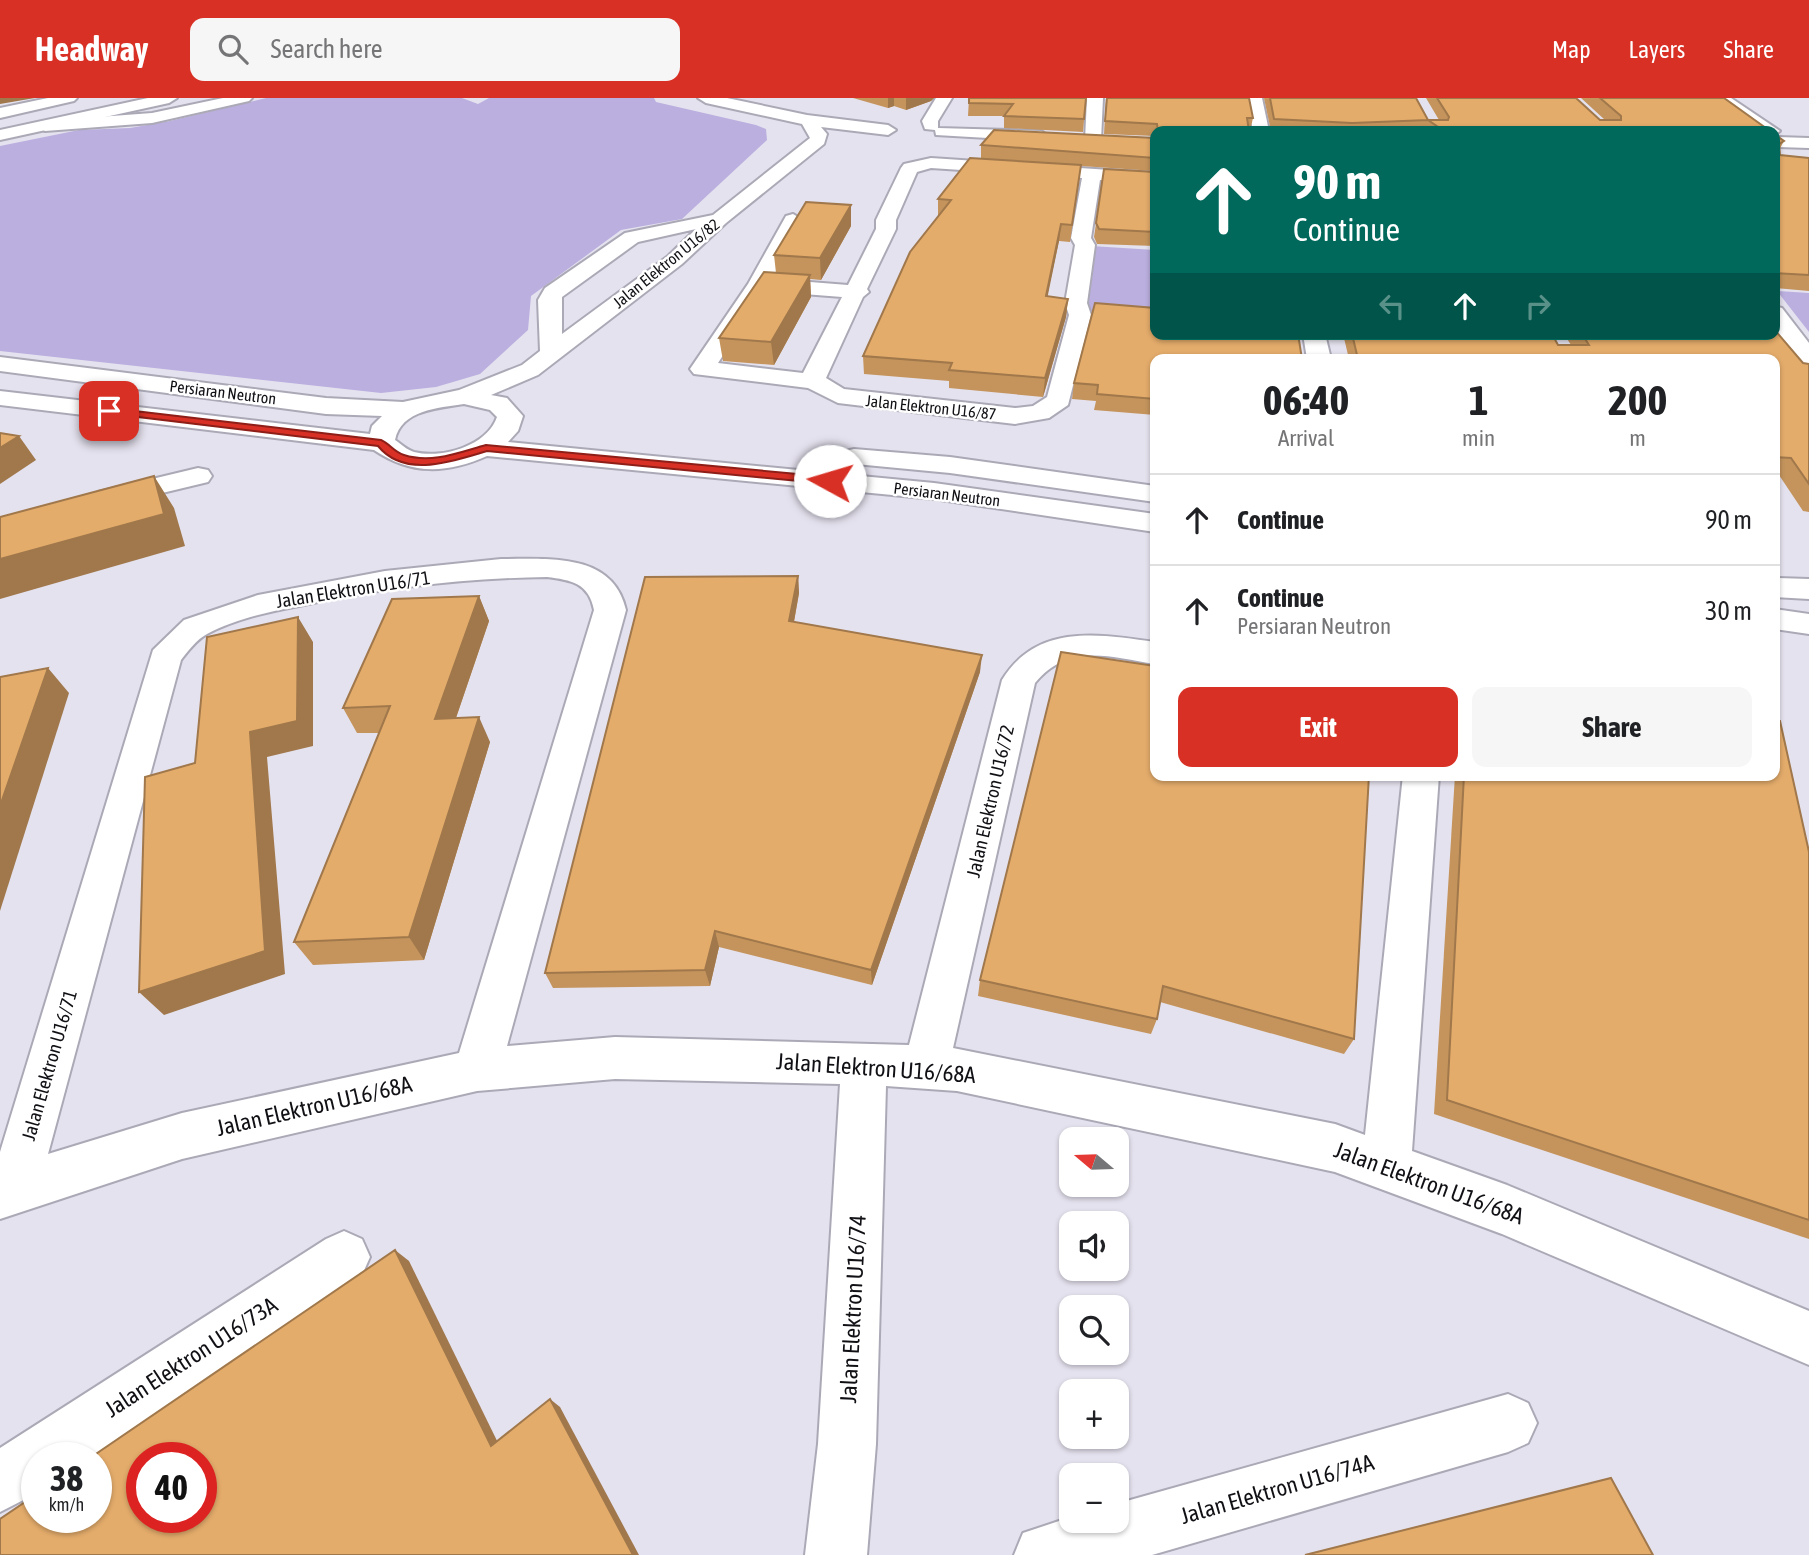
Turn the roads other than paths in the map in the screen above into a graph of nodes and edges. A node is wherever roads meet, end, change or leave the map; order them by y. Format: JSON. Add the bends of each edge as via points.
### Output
{"nodes":[{"id":1,"x":65,"y":98,"type":"edge"},
{"id":2,"x":133,"y":98,"type":"edge"},
{"id":3,"x":169,"y":98,"type":"edge"},
{"id":4,"x":244,"y":98,"type":"edge"},
{"id":5,"x":706,"y":98,"type":"edge"},
{"id":6,"x":944,"y":98,"type":"edge"},
{"id":7,"x":1095,"y":98,"type":"edge"},
{"id":8,"x":1254,"y":98,"type":"edge"},
{"id":9,"x":1721,"y":98,"type":"edge"},
{"id":10,"x":88,"y":108,"type":"junction"},
{"id":11,"x":0,"y":113,"type":"edge"},
{"id":12,"x":807,"y":120,"type":"junction"},
{"id":13,"x":0,"y":126,"type":"edge"},
{"id":14,"x":45,"y":126,"type":"junction"},
{"id":15,"x":1260,"y":126,"type":"edge"},
{"id":16,"x":1762,"y":126,"type":"edge"},
{"id":17,"x":924,"y":130,"type":"junction"},
{"id":18,"x":0,"y":135,"type":"edge"},
{"id":19,"x":891,"y":136,"type":"junction"},
{"id":20,"x":1056,"y":137,"type":"edge"},
{"id":21,"x":1780,"y":137,"type":"edge"},
{"id":22,"x":1093,"y":140,"type":"edge"},
{"id":23,"x":1809,"y":143,"type":"edge"},
{"id":24,"x":864,"y":146,"type":"dead end"},
{"id":25,"x":801,"y":156,"type":"junction"},
{"id":26,"x":1092,"y":173,"type":"junction"},
{"id":27,"x":1150,"y":177,"type":"edge"},
{"id":28,"x":719,"y":219,"type":"junction"},
{"id":29,"x":793,"y":220,"type":"edge"},
{"id":30,"x":759,"y":284,"type":"junction"},
{"id":31,"x":858,"y":292,"type":"junction"},
{"id":32,"x":1780,"y":321,"type":"edge"},
{"id":33,"x":552,"y":353,"type":"junction"},
{"id":34,"x":1809,"y":358,"type":"edge"},
{"id":35,"x":0,"y":364,"type":"edge"},
{"id":36,"x":530,"y":369,"type":"junction"},
{"id":37,"x":814,"y":381,"type":"junction"},
{"id":38,"x":464,"y":397,"type":"junction"},
{"id":39,"x":0,"y":398,"type":"edge"},
{"id":40,"x":406,"y":410,"type":"junction"},
{"id":41,"x":509,"y":417,"type":"junction"},
{"id":42,"x":381,"y":443,"type":"junction"},
{"id":43,"x":486,"y":448,"type":"junction"},
{"id":44,"x":198,"y":476,"type":"dead end"},
{"id":45,"x":1150,"y":493,"type":"edge"},
{"id":46,"x":79,"y":506,"type":"edge"},
{"id":47,"x":1150,"y":522,"type":"edge"},
{"id":48,"x":1780,"y":587,"type":"edge"},
{"id":49,"x":1809,"y":589,"type":"edge"},
{"id":50,"x":1780,"y":621,"type":"edge"},
{"id":51,"x":1809,"y":624,"type":"edge"},
{"id":52,"x":1150,"y":652,"type":"edge"},
{"id":53,"x":1419,"y":781,"type":"edge"},
{"id":54,"x":864,"y":1063,"type":"junction"},
{"id":55,"x":926,"y":1068,"type":"junction"},
{"id":56,"x":477,"y":1070,"type":"junction"},
{"id":57,"x":1386,"y":1166,"type":"junction"},
{"id":58,"x":7,"y":1191,"type":"edge"},
{"id":59,"x":344,"y":1257,"type":"dead end"},
{"id":60,"x":1809,"y":1338,"type":"edge"},
{"id":61,"x":1508,"y":1423,"type":"dead end"},
{"id":62,"x":61,"y":1442,"type":"edge"},
{"id":63,"x":21,"y":1468,"type":"edge"},
{"id":64,"x":0,"y":1482,"type":"edge"},
{"id":65,"x":836,"y":1555,"type":"edge"},
{"id":66,"x":1045,"y":1555,"type":"edge"}],
"edges":[{"from":1,"to":10,"type":"street"},
{"from":1,"to":11,"type":"street"},
{"from":2,"to":10,"type":"street"},
{"from":3,"to":14,"type":"street"},
{"from":4,"to":14,"type":"street","via":[[152,118]]},
{"from":5,"to":12,"type":"street"},
{"from":6,"to":17,"type":"street"},
{"from":7,"to":22,"type":"street"},
{"from":8,"to":15,"type":"street"},
{"from":9,"to":16,"type":"street"},
{"from":10,"to":13,"type":"street"},
{"from":12,"to":19,"type":"street"},
{"from":12,"to":25,"type":"street","via":[[819,134],[818,140]]},
{"from":14,"to":18,"type":"street"},
{"from":17,"to":19,"type":"street"},
{"from":17,"to":20,"type":"street"},
{"from":19,"to":24,"type":"street"},
{"from":19,"to":25,"type":"street"},
{"from":21,"to":23,"type":"street"},
{"from":25,"to":28,"type":"street","name":"Jalan Elektron U16/82"},
{"from":26,"to":27,"type":"street"},
{"from":26,"to":31,"type":"street","via":[[918,164],[910,168]]},
{"from":26,"to":37,"type":"street","name":"Jalan Elektron U16/87","via":[[1081,238],[1085,245],[1076,303],[1080,315],[1059,400],[1040,413],[1015,416],[838,396]]},
{"from":28,"to":33,"type":"street","name":"Jalan Elektron U16/82","via":[[675,260]]},
{"from":28,"to":33,"type":"street","via":[[632,237],[553,293],[549,300]]},
{"from":29,"to":30,"type":"street"},
{"from":30,"to":31,"type":"street"},
{"from":30,"to":37,"type":"street","via":[[702,369]]},
{"from":31,"to":37,"type":"street"},
{"from":32,"to":34,"type":"street"},
{"from":33,"to":36,"type":"street","name":"Jalan Elektron U16/82"},
{"from":35,"to":40,"type":"street","name":"Persiaran Neutron","via":[[326,406]]},
{"from":36,"to":38,"type":"street"},
{"from":36,"to":41,"type":"street"},
{"from":38,"to":40,"type":"street"},
{"from":38,"to":41,"type":"street","name":"Persiaran Neutron","via":[[483,398]]},
{"from":39,"to":42,"type":"street","name":"Persiaran Neutron"},
{"from":40,"to":42,"type":"street","via":[[385,426]]},
{"from":41,"to":43,"type":"street","via":[[498,441]]},
{"from":41,"to":45,"type":"street","name":"Persiaran Neutron","via":[[950,465]]},
{"from":42,"to":43,"type":"street","via":[[403,459],[422,461],[444,461]]},
{"from":43,"to":47,"type":"street","name":"Persiaran Neutron","via":[[934,491]]},
{"from":44,"to":46,"type":"street"},
{"from":48,"to":49,"type":"street"},
{"from":50,"to":51,"type":"street"},
{"from":52,"to":55,"type":"street","name":"Jalan Elektron U16/72","via":[[1082,643],[1063,646],[1030,664],[1019,680]]},
{"from":53,"to":57,"type":"street"},
{"from":54,"to":55,"type":"street","name":"Jalan Elektron U16/68A"},
{"from":54,"to":56,"type":"street","name":"Jalan Elektron U16/68A","via":[[615,1058]]},
{"from":54,"to":65,"type":"street","name":"Jalan Elektron U16/74","via":[[847,1444]]},
{"from":55,"to":57,"type":"street","name":"Jalan Elektron U16/68A","via":[[971,1073],[1335,1148]]},
{"from":56,"to":58,"type":"street","name":"Jalan Elektron U16/68A","via":[[182,1136]]},
{"from":56,"to":58,"type":"street","name":"Jalan Elektron U16/71","via":[[610,610],[596,580],[554,567],[362,584],[243,607],[195,627],[178,642],[165,658]]},
{"from":57,"to":60,"type":"street","name":"Jalan Elektron U16/68A","via":[[1507,1210]]},
{"from":59,"to":62,"type":"street","name":"Jalan Elektron U16/73A"},
{"from":61,"to":66,"type":"street","name":"Jalan Elektron U16/74A"},
{"from":63,"to":64,"type":"street","name":"Jalan Elektron U16/73A"}]}
